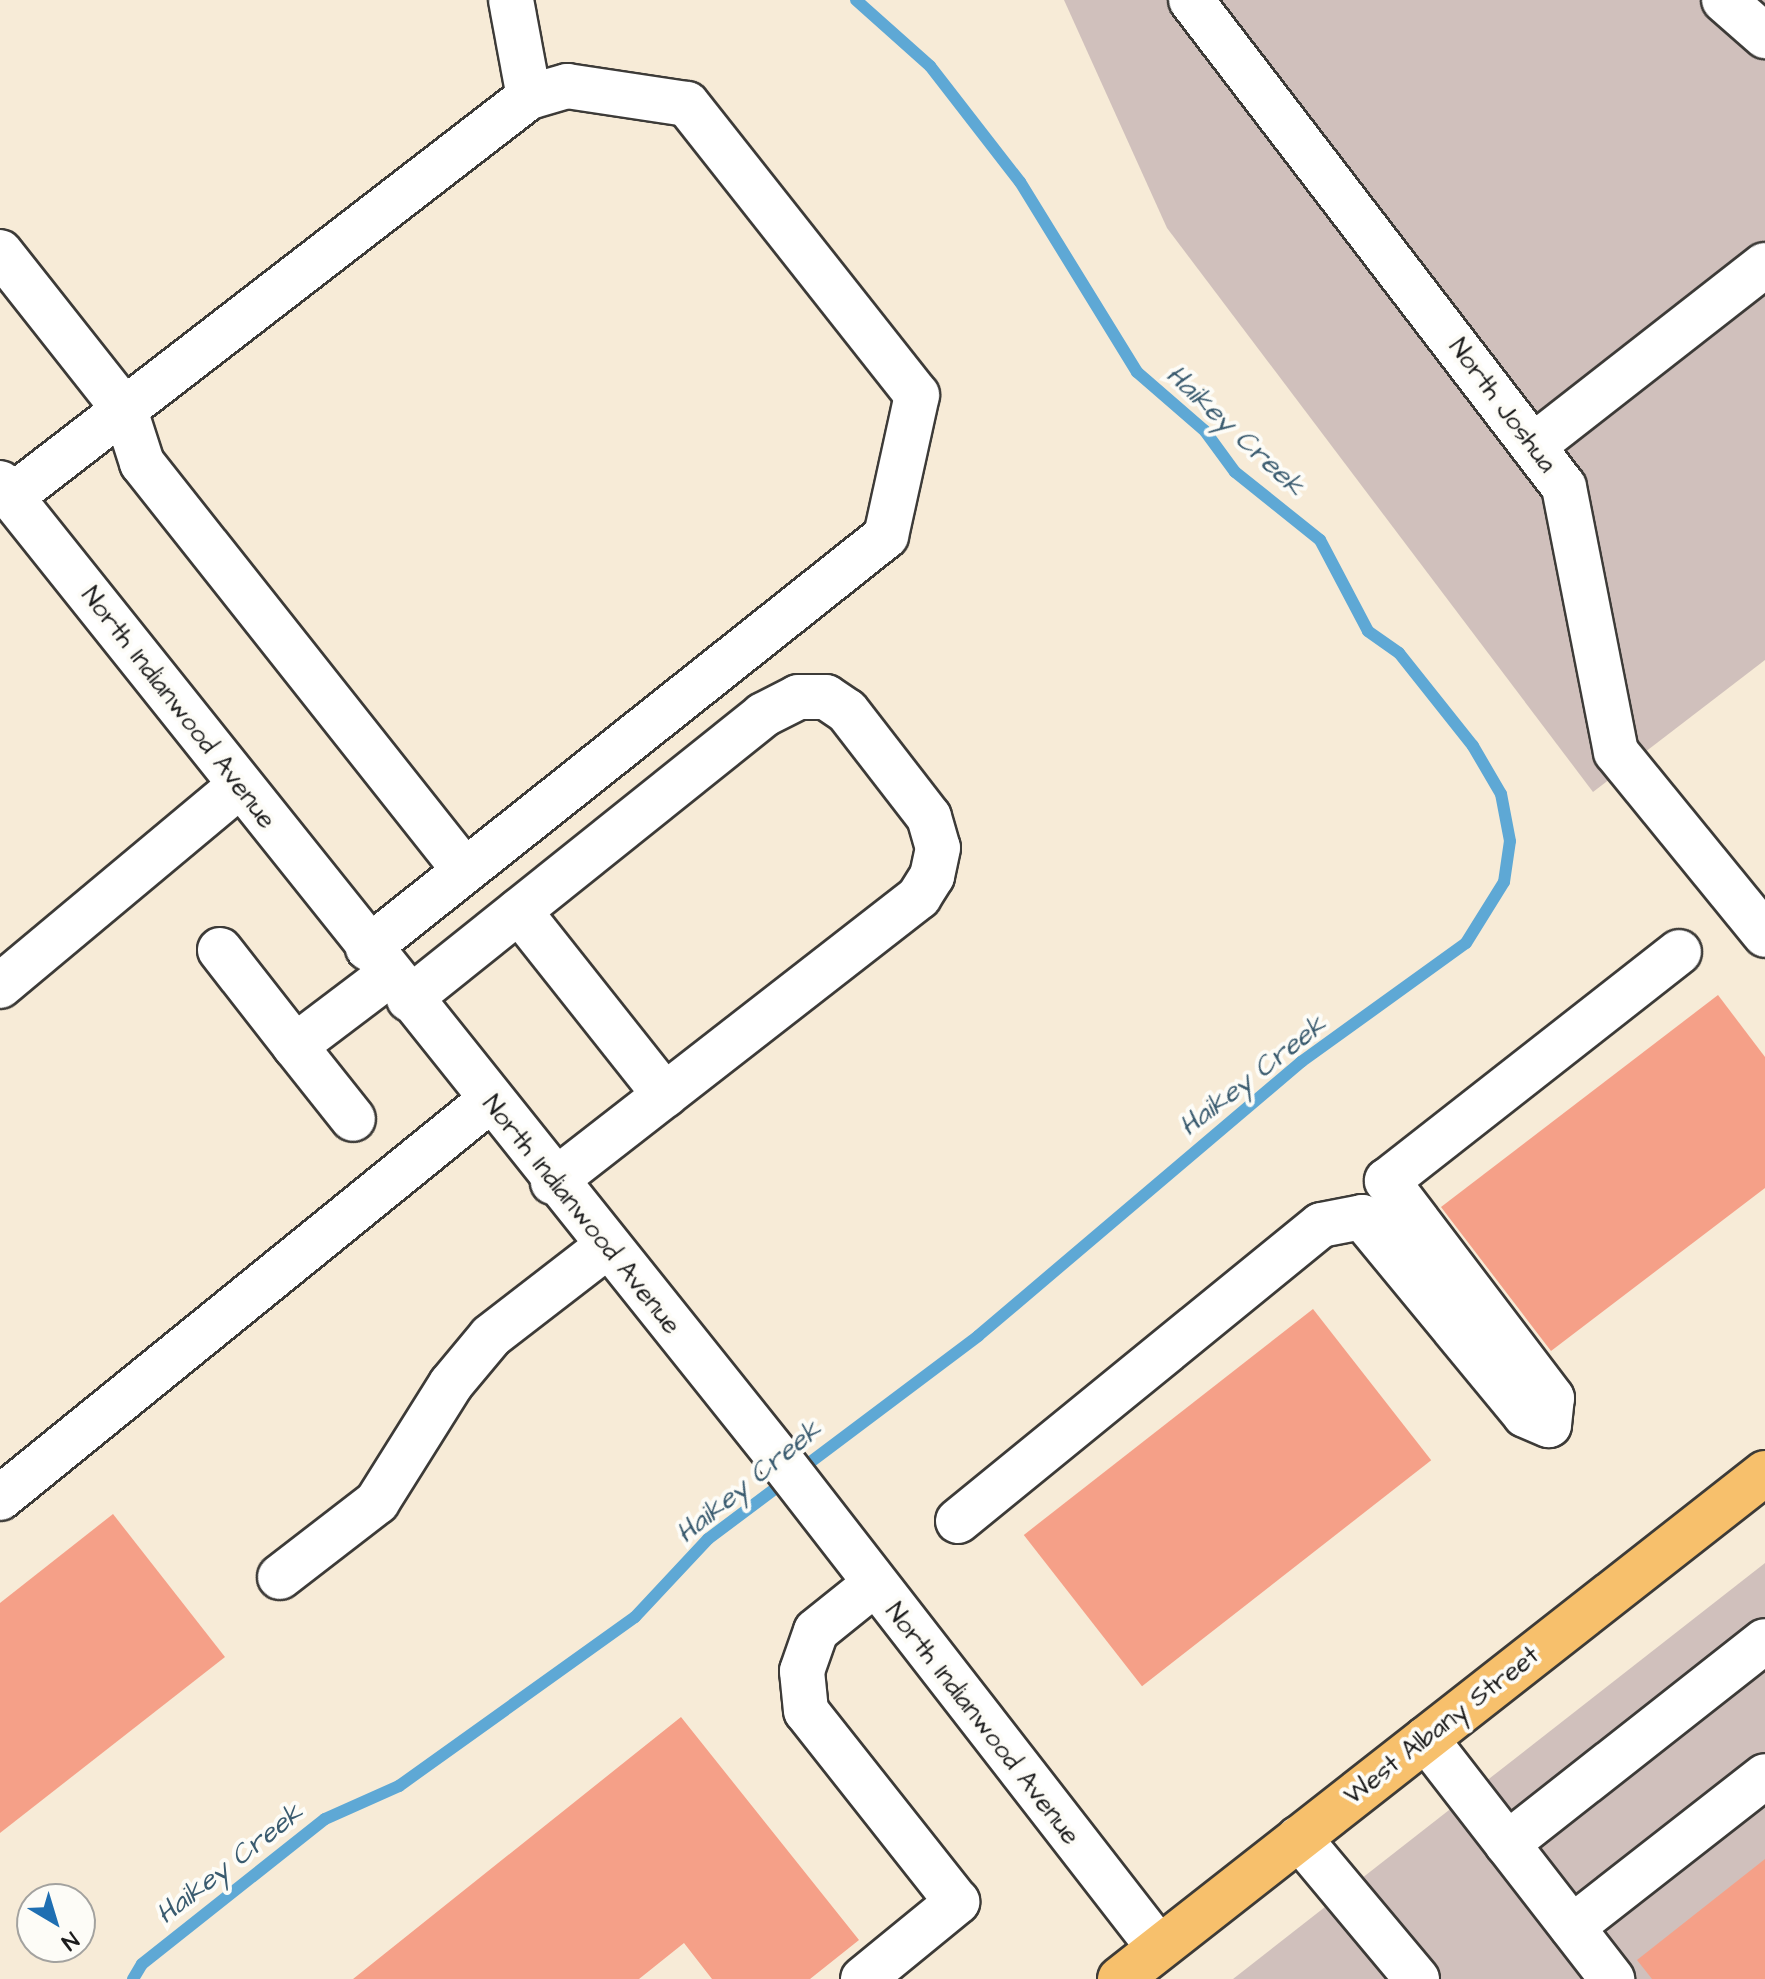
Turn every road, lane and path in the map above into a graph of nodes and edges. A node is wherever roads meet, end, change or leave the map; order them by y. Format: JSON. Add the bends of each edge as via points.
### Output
{"nodes":[{"id":1,"x":511,"y":0,"type":"edge"},
{"id":2,"x":1191,"y":0,"type":"edge"},
{"id":3,"x":1724,"y":0,"type":"edge"},
{"id":4,"x":1765,"y":36,"type":"edge"},
{"id":5,"x":529,"y":97,"type":"junction"},
{"id":6,"x":0,"y":252,"type":"edge"},
{"id":7,"x":1765,"y":265,"type":"edge"},
{"id":8,"x":125,"y":410,"type":"junction"},
{"id":9,"x":1533,"y":446,"type":"junction"},
{"id":10,"x":6,"y":490,"type":"edge"},
{"id":11,"x":239,"y":786,"type":"junction"},
{"id":12,"x":465,"y":871,"type":"junction"},
{"id":13,"x":519,"y":911,"type":"junction"},
{"id":14,"x":1765,"y":935,"type":"edge"},
{"id":15,"x":220,"y":950,"type":"dead end"},
{"id":16,"x":1679,"y":952,"type":"dead end"},
{"id":17,"x":389,"y":974,"type":"junction"},
{"id":18,"x":0,"y":986,"type":"edge"},
{"id":19,"x":295,"y":1046,"type":"junction"},
{"id":20,"x":665,"y":1095,"type":"junction"},
{"id":21,"x":489,"y":1101,"type":"junction"},
{"id":22,"x":353,"y":1119,"type":"dead end"},
{"id":23,"x":553,"y":1182,"type":"junction"},
{"id":24,"x":605,"y":1248,"type":"junction"},
{"id":25,"x":1765,"y":1473,"type":"edge"},
{"id":26,"x":0,"y":1498,"type":"edge"},
{"id":27,"x":958,"y":1521,"type":"dead end"},
{"id":28,"x":280,"y":1577,"type":"dead end"},
{"id":29,"x":872,"y":1586,"type":"junction"},
{"id":30,"x":1765,"y":1641,"type":"edge"},
{"id":31,"x":1426,"y":1739,"type":"junction"},
{"id":32,"x":1765,"y":1776,"type":"edge"},
{"id":33,"x":1299,"y":1838,"type":"junction"},
{"id":34,"x":1507,"y":1844,"type":"junction"},
{"id":35,"x":1572,"y":1927,"type":"junction"},
{"id":36,"x":1159,"y":1948,"type":"junction"},
{"id":37,"x":863,"y":1979,"type":"edge"},
{"id":38,"x":1120,"y":1979,"type":"edge"},
{"id":39,"x":1417,"y":1979,"type":"edge"},
{"id":40,"x":1612,"y":1979,"type":"edge"}],
"edges":[{"from":1,"to":5,"type":"street"},
{"from":2,"to":9,"type":"street","name":"North Joshua"},
{"from":3,"to":4,"type":"street"},
{"from":5,"to":8,"type":"street"},
{"from":5,"to":12,"type":"street","via":[[567,86],[687,104],[917,395],[886,536]]},
{"from":6,"to":8,"type":"street"},
{"from":7,"to":9,"type":"street"},
{"from":8,"to":10,"type":"street"},
{"from":8,"to":12,"type":"street","via":[[142,463]]},
{"from":9,"to":14,"type":"street","name":"North Joshua","via":[[1564,487],[1616,752]]},
{"from":10,"to":11,"type":"street","name":"North Indianwood Avenue"},
{"from":11,"to":17,"type":"street","name":"North Indianwood Avenue"},
{"from":11,"to":18,"type":"street"},
{"from":12,"to":17,"type":"street"},
{"from":13,"to":17,"type":"street"},
{"from":13,"to":20,"type":"street"},
{"from":13,"to":20,"type":"street","via":[[763,715],[798,697],[826,697],[856,723],[929,817],[938,848],[932,876],[919,897]]},
{"from":15,"to":19,"type":"street"},
{"from":16,"to":27,"type":"street","via":[[1387,1181],[1552,1398],[1549,1425],[1525,1415],[1362,1217],[1321,1225]]},
{"from":17,"to":19,"type":"street"},
{"from":17,"to":21,"type":"street","name":"North Indianwood Avenue"},
{"from":19,"to":22,"type":"street"},
{"from":20,"to":23,"type":"street"},
{"from":21,"to":23,"type":"street","name":"North Indianwood Avenue"},
{"from":21,"to":26,"type":"street"},
{"from":23,"to":24,"type":"street","name":"North Indianwood Avenue"},
{"from":24,"to":28,"type":"street","via":[[491,1336],[451,1384],[377,1502]]},
{"from":24,"to":29,"type":"street","name":"North Indianwood Avenue","via":[[778,1457]]},
{"from":25,"to":31,"type":"main road","name":"West Albany Street"},
{"from":29,"to":36,"type":"street","name":"North Indianwood Avenue"},
{"from":29,"to":37,"type":"street","via":[[816,1631],[802,1671],[806,1711],[957,1902]]},
{"from":30,"to":34,"type":"street"},
{"from":31,"to":33,"type":"main road","name":"West Albany Street"},
{"from":31,"to":34,"type":"street"},
{"from":32,"to":35,"type":"street"},
{"from":33,"to":36,"type":"main road","name":"West Albany Street"},
{"from":33,"to":39,"type":"street"},
{"from":34,"to":35,"type":"street"},
{"from":35,"to":40,"type":"street"},
{"from":36,"to":38,"type":"main road","name":"West Albany Street"}]}
